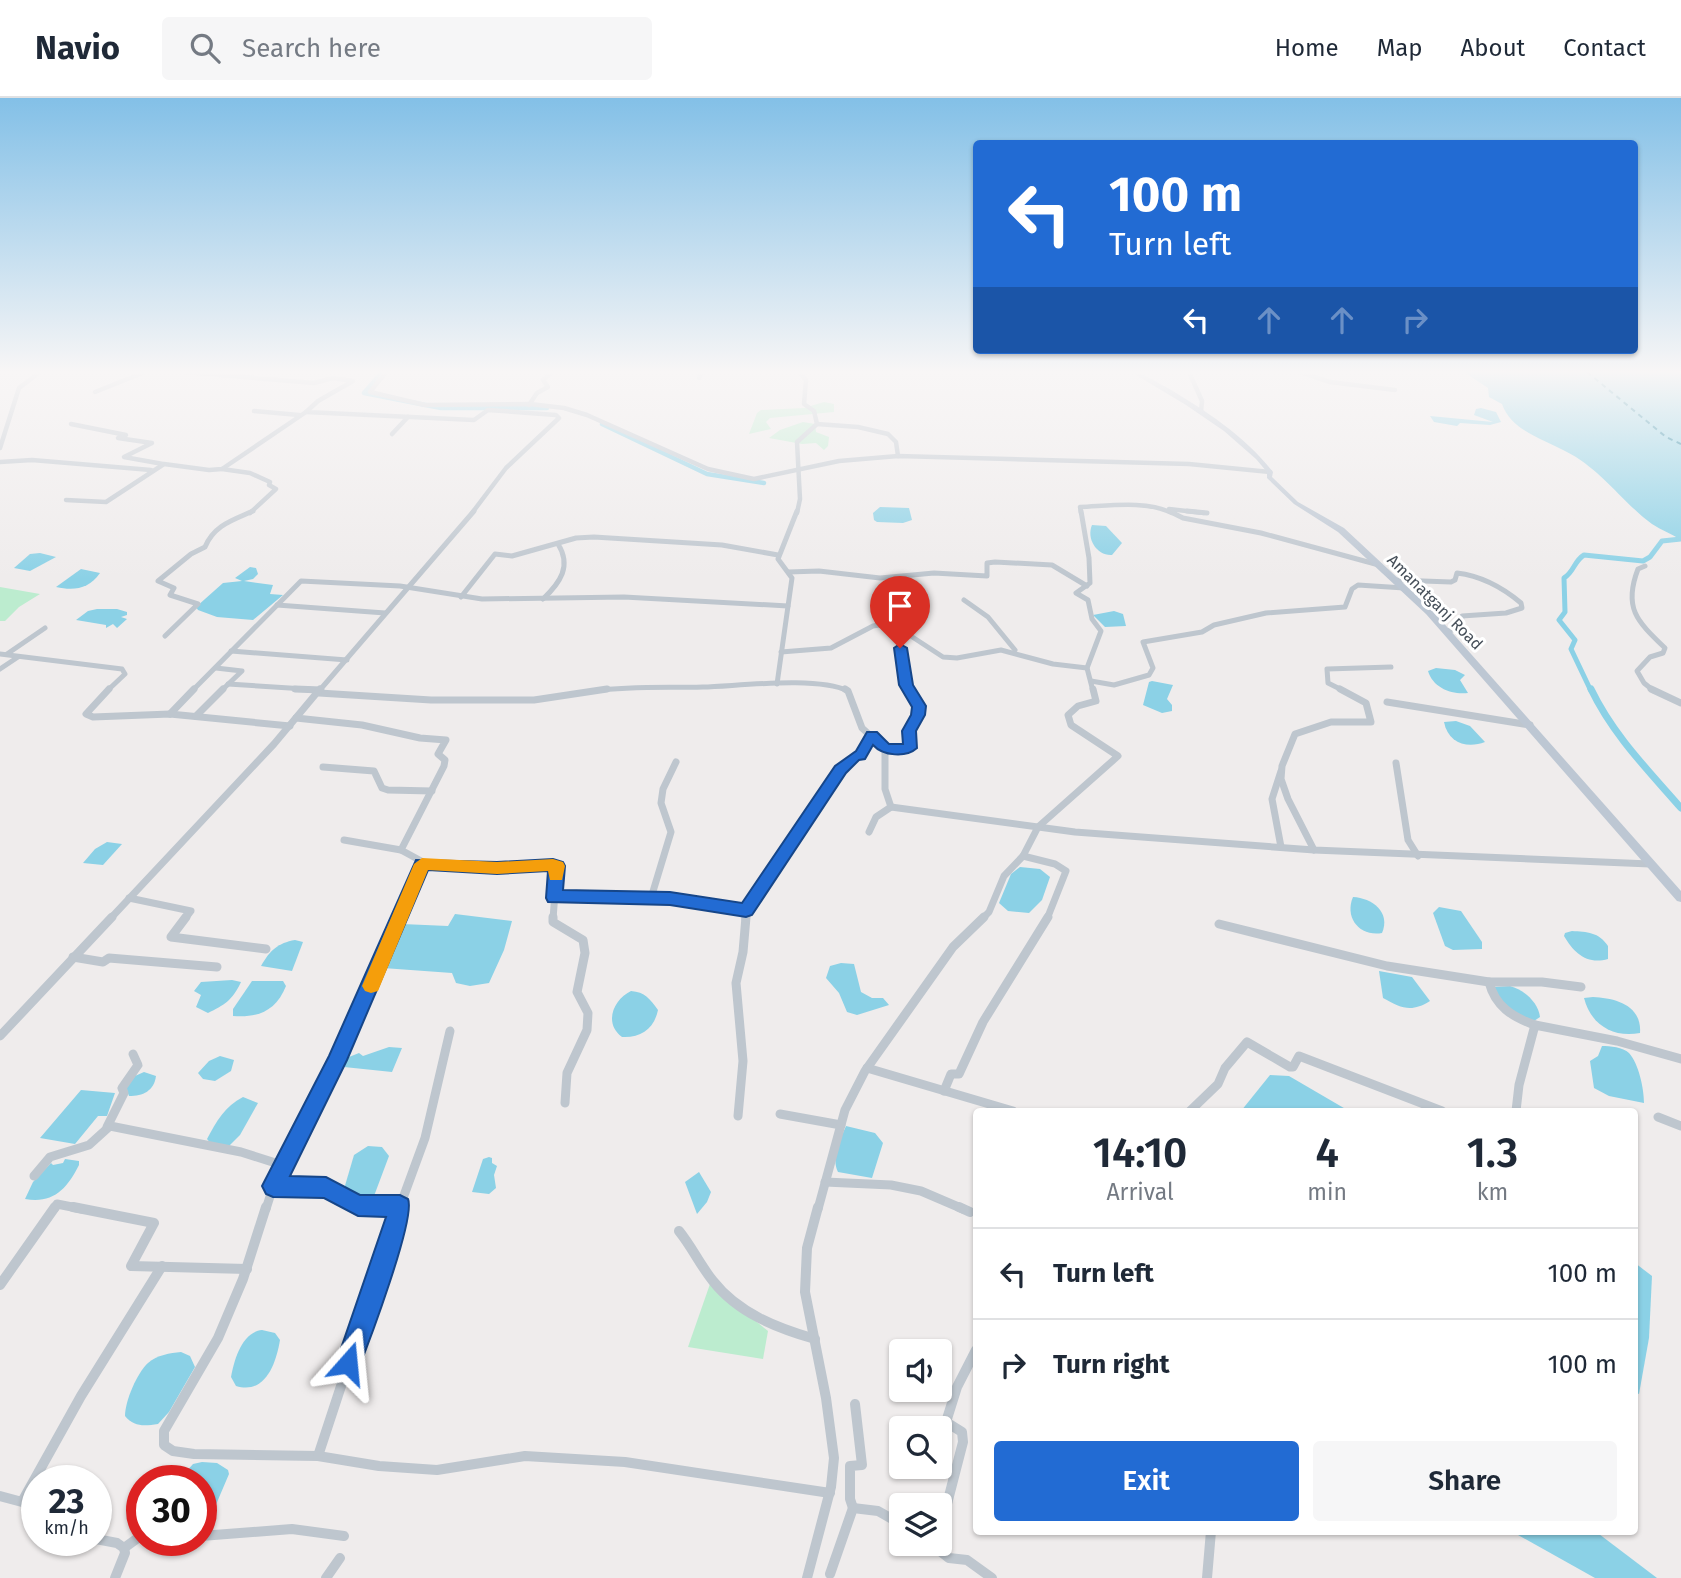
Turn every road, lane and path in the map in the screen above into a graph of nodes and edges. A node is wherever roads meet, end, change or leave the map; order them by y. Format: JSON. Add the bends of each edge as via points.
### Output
{"nodes":[{"id":1,"x":139,"y":441,"type":"edge"},
{"id":2,"x":262,"y":441,"type":"edge"},
{"id":3,"x":535,"y":441,"type":"edge"},
{"id":4,"x":646,"y":441,"type":"edge"},
{"id":5,"x":798,"y":441,"type":"edge"},
{"id":6,"x":895,"y":441,"type":"edge"},
{"id":7,"x":1238,"y":441,"type":"edge"},
{"id":8,"x":898,"y":456,"type":"junction"},
{"id":9,"x":0,"y":461,"type":"edge"},
{"id":10,"x":164,"y":464,"type":"junction"},
{"id":11,"x":222,"y":469,"type":"junction"},
{"id":12,"x":799,"y":469,"type":"junction"},
{"id":13,"x":152,"y":470,"type":"junction"},
{"id":14,"x":1270,"y":472,"type":"junction"},
{"id":15,"x":66,"y":499,"type":"dead end"},
{"id":16,"x":1165,"y":509,"type":"junction"},
{"id":17,"x":1206,"y":513,"type":"dead end"},
{"id":18,"x":591,"y":529,"type":"dead end"},
{"id":19,"x":584,"y":537,"type":"junction"},
{"id":20,"x":558,"y":544,"type":"junction"},
{"id":21,"x":778,"y":555,"type":"junction"},
{"id":22,"x":1379,"y":565,"type":"junction"},
{"id":23,"x":1645,"y":566,"type":"dead end"},
{"id":24,"x":788,"y":572,"type":"junction"},
{"id":25,"x":1395,"y":580,"type":"junction"},
{"id":26,"x":1087,"y":586,"type":"junction"},
{"id":27,"x":406,"y":588,"type":"junction"},
{"id":28,"x":1404,"y":589,"type":"junction"},
{"id":29,"x":461,"y":597,"type":"junction"},
{"id":30,"x":543,"y":599,"type":"junction"},
{"id":31,"x":964,"y":600,"type":"dead end"},
{"id":32,"x":277,"y":605,"type":"junction"},
{"id":33,"x":788,"y":606,"type":"junction"},
{"id":34,"x":385,"y":613,"type":"junction"},
{"id":35,"x":897,"y":626,"type":"junction"},
{"id":36,"x":45,"y":628,"type":"dead end"},
{"id":37,"x":1446,"y":631,"type":"junction"},
{"id":38,"x":164,"y":636,"type":"dead end"},
{"id":39,"x":232,"y":651,"type":"junction"},
{"id":40,"x":781,"y":652,"type":"junction"},
{"id":41,"x":3,"y":654,"type":"edge"},
{"id":42,"x":19,"y":656,"type":"junction"},
{"id":43,"x":1025,"y":656,"type":"junction"},
{"id":44,"x":346,"y":660,"type":"junction"},
{"id":45,"x":1391,"y":667,"type":"dead end"},
{"id":46,"x":216,"y":668,"type":"junction"},
{"id":47,"x":1087,"y":668,"type":"junction"},
{"id":48,"x":0,"y":669,"type":"edge"},
{"id":49,"x":1091,"y":681,"type":"junction"},
{"id":50,"x":228,"y":684,"type":"junction"},
{"id":51,"x":777,"y":684,"type":"junction"},
{"id":52,"x":320,"y":692,"type":"junction"},
{"id":53,"x":1387,"y":702,"type":"dead end"},
{"id":54,"x":1681,"y":703,"type":"edge"},
{"id":55,"x":170,"y":714,"type":"junction"},
{"id":56,"x":196,"y":716,"type":"junction"},
{"id":57,"x":296,"y":718,"type":"junction"},
{"id":58,"x":290,"y":726,"type":"junction"},
{"id":59,"x":1531,"y":726,"type":"junction"},
{"id":60,"x":872,"y":735,"type":"junction"},
{"id":61,"x":885,"y":749,"type":"junction"},
{"id":62,"x":676,"y":762,"type":"dead end"},
{"id":63,"x":1396,"y":763,"type":"dead end"},
{"id":64,"x":323,"y":767,"type":"dead end"},
{"id":65,"x":1281,"y":771,"type":"junction"},
{"id":66,"x":432,"y":791,"type":"junction"},
{"id":67,"x":891,"y":807,"type":"junction"},
{"id":68,"x":1038,"y":827,"type":"junction"},
{"id":69,"x":869,"y":832,"type":"dead end"},
{"id":70,"x":344,"y":840,"type":"dead end"},
{"id":71,"x":1281,"y":847,"type":"junction"},
{"id":72,"x":401,"y":850,"type":"junction"},
{"id":73,"x":1314,"y":850,"type":"junction"},
{"id":74,"x":1023,"y":856,"type":"junction"},
{"id":75,"x":1418,"y":856,"type":"junction"},
{"id":76,"x":422,"y":864,"type":"junction"},
{"id":77,"x":1650,"y":864,"type":"junction"},
{"id":78,"x":129,"y":898,"type":"junction"},
{"id":79,"x":554,"y":898,"type":"junction"},
{"id":80,"x":651,"y":898,"type":"junction"},
{"id":81,"x":1681,"y":898,"type":"edge"},
{"id":82,"x":746,"y":911,"type":"junction"},
{"id":83,"x":1219,"y":924,"type":"dead end"},
{"id":84,"x":266,"y":949,"type":"dead end"},
{"id":85,"x":73,"y":957,"type":"junction"},
{"id":86,"x":217,"y":967,"type":"dead end"},
{"id":87,"x":1489,"y":982,"type":"junction"},
{"id":88,"x":1581,"y":988,"type":"dead end"},
{"id":89,"x":1535,"y":1025,"type":"junction"},
{"id":90,"x":450,"y":1031,"type":"dead end"},
{"id":91,"x":0,"y":1036,"type":"edge"},
{"id":92,"x":133,"y":1054,"type":"dead end"},
{"id":93,"x":1681,"y":1059,"type":"edge"},
{"id":94,"x":867,"y":1068,"type":"junction"},
{"id":95,"x":944,"y":1091,"type":"junction"},
{"id":96,"x":565,"y":1103,"type":"dead end"},
{"id":97,"x":1003,"y":1108,"type":"edge"},
{"id":98,"x":1194,"y":1108,"type":"edge"},
{"id":99,"x":1434,"y":1108,"type":"edge"},
{"id":100,"x":1516,"y":1108,"type":"edge"},
{"id":101,"x":780,"y":1114,"type":"dead end"},
{"id":102,"x":738,"y":1116,"type":"dead end"},
{"id":103,"x":1658,"y":1117,"type":"dead end"},
{"id":104,"x":841,"y":1125,"type":"junction"},
{"id":105,"x":1681,"y":1126,"type":"edge"},
{"id":106,"x":107,"y":1127,"type":"junction"},
{"id":107,"x":285,"y":1167,"type":"junction"},
{"id":108,"x":34,"y":1176,"type":"dead end"},
{"id":109,"x":825,"y":1182,"type":"junction"},
{"id":110,"x":273,"y":1186,"type":"junction"},
{"id":111,"x":400,"y":1206,"type":"junction"},
{"id":112,"x":970,"y":1212,"type":"dead end"},
{"id":113,"x":679,"y":1231,"type":"dead end"},
{"id":114,"x":162,"y":1266,"type":"junction"},
{"id":115,"x":247,"y":1269,"type":"junction"},
{"id":116,"x":0,"y":1285,"type":"edge"},
{"id":117,"x":815,"y":1339,"type":"junction"},
{"id":118,"x":973,"y":1356,"type":"edge"},
{"id":119,"x":855,"y":1404,"type":"dead end"},
{"id":120,"x":318,"y":1456,"type":"junction"},
{"id":121,"x":43,"y":1465,"type":"edge"},
{"id":122,"x":830,"y":1493,"type":"junction"},
{"id":123,"x":950,"y":1493,"type":"edge"},
{"id":124,"x":0,"y":1496,"type":"edge"},
{"id":125,"x":21,"y":1500,"type":"edge"},
{"id":126,"x":853,"y":1508,"type":"junction"},
{"id":127,"x":889,"y":1517,"type":"edge"},
{"id":128,"x":217,"y":1535,"type":"edge"},
{"id":129,"x":1211,"y":1535,"type":"edge"},
{"id":130,"x":344,"y":1536,"type":"dead end"},
{"id":131,"x":112,"y":1542,"type":"edge"},
{"id":132,"x":124,"y":1548,"type":"joint"},
{"id":133,"x":947,"y":1556,"type":"edge"},
{"id":134,"x":340,"y":1558,"type":"dead end"},
{"id":135,"x":830,"y":1574,"type":"dead end"},
{"id":136,"x":115,"y":1578,"type":"edge"},
{"id":137,"x":326,"y":1578,"type":"edge"},
{"id":138,"x":807,"y":1578,"type":"edge"},
{"id":139,"x":992,"y":1578,"type":"edge"},
{"id":140,"x":1208,"y":1578,"type":"edge"}],
"edges":[{"from":1,"to":10,"type":"street","via":[[152,443],[124,457]]},
{"from":2,"to":11,"type":"street"},
{"from":3,"to":27,"type":"street","via":[[506,468]]},
{"from":4,"to":12,"type":"street","via":[[719,473],[754,479]]},
{"from":5,"to":12,"type":"street"},
{"from":6,"to":8,"type":"street"},
{"from":7,"to":14,"type":"main road","name":"Amanatganj Road"},
{"from":8,"to":12,"type":"street"},
{"from":8,"to":14,"type":"street","via":[[1189,464]]},
{"from":9,"to":13,"type":"street"},
{"from":10,"to":11,"type":"street"},
{"from":10,"to":13,"type":"street"},
{"from":11,"to":38,"type":"street","via":[[250,473],[276,489],[252,512],[211,534],[205,547],[158,582],[174,588],[170,595],[198,604]]},
{"from":12,"to":21,"type":"street","via":[[796,516]]},
{"from":13,"to":15,"type":"street","via":[[106,502]]},
{"from":14,"to":22,"type":"main road","name":"Amanatganj Road","via":[[1269,477],[1285,494],[1341,530]]},
{"from":16,"to":17,"type":"street"},
{"from":16,"to":22,"type":"street","via":[[1183,519],[1261,533]]},
{"from":16,"to":26,"type":"street","via":[[1080,507],[1089,558]]},
{"from":18,"to":19,"type":"street"},
{"from":19,"to":20,"type":"street"},
{"from":19,"to":21,"type":"street","via":[[722,545]]},
{"from":20,"to":29,"type":"street","via":[[512,556],[495,554]]},
{"from":20,"to":30,"type":"street","via":[[566,559],[565,573]]},
{"from":21,"to":24,"type":"street","via":[[778,562]]},
{"from":22,"to":25,"type":"main road","name":"Amanatganj Road"},
{"from":23,"to":54,"type":"street","via":[[1638,569],[1633,581],[1630,604],[1644,631],[1665,648],[1637,671],[1640,681]]},
{"from":24,"to":26,"type":"street","via":[[880,578],[934,573],[973,577],[987,576],[987,563],[995,562],[1052,565]]},
{"from":24,"to":33,"type":"street","via":[[792,578]]},
{"from":25,"to":28,"type":"main road","name":"Amanatganj Road"},
{"from":25,"to":37,"type":"street","via":[[1451,582],[1455,573],[1475,575],[1521,603],[1522,608],[1506,613],[1462,616],[1461,629]]},
{"from":26,"to":47,"type":"street","via":[[1076,593],[1087,600],[1101,631]]},
{"from":27,"to":29,"type":"street"},
{"from":27,"to":32,"type":"street","via":[[301,582]]},
{"from":27,"to":34,"type":"street"},
{"from":28,"to":37,"type":"main road","name":"Amanatganj Road"},
{"from":28,"to":49,"type":"street","via":[[1358,585],[1345,607],[1266,612],[1202,632],[1143,642],[1153,668],[1149,675],[1114,685]]},
{"from":29,"to":30,"type":"street"},
{"from":30,"to":33,"type":"street","via":[[624,597]]},
{"from":31,"to":43,"type":"street","via":[[988,617],[1010,647]]},
{"from":32,"to":34,"type":"street"},
{"from":32,"to":39,"type":"street"},
{"from":33,"to":40,"type":"street"},
{"from":34,"to":44,"type":"street"},
{"from":35,"to":40,"type":"street","via":[[877,622],[845,643],[810,653]]},
{"from":35,"to":43,"type":"street","via":[[943,657],[1001,649]]},
{"from":35,"to":61,"type":"street","via":[[906,685],[919,706],[909,731],[910,748]]},
{"from":36,"to":41,"type":"street"},
{"from":37,"to":59,"type":"main road","name":"Amanatganj Road"},
{"from":39,"to":44,"type":"street"},
{"from":39,"to":46,"type":"street"},
{"from":40,"to":51,"type":"street"},
{"from":41,"to":42,"type":"street"},
{"from":42,"to":48,"type":"street"},
{"from":42,"to":55,"type":"street","via":[[122,669],[125,674],[88,709],[86,714],[93,717]]},
{"from":43,"to":47,"type":"street"},
{"from":44,"to":52,"type":"street"},
{"from":45,"to":65,"type":"street","via":[[1326,669],[1328,683],[1366,703],[1371,722],[1331,722],[1295,734]]},
{"from":46,"to":50,"type":"street","via":[[242,671]]},
{"from":46,"to":55,"type":"street"},
{"from":47,"to":49,"type":"street"},
{"from":49,"to":68,"type":"street","via":[[1096,702],[1078,706],[1069,715],[1070,725],[1118,756]]},
{"from":50,"to":52,"type":"street"},
{"from":50,"to":56,"type":"street"},
{"from":51,"to":52,"type":"street","via":[[608,687],[534,700],[431,700]]},
{"from":51,"to":60,"type":"street","via":[[837,686],[848,691],[858,721]]},
{"from":52,"to":57,"type":"street"},
{"from":53,"to":59,"type":"street"},
{"from":55,"to":56,"type":"street"},
{"from":56,"to":58,"type":"street"},
{"from":57,"to":58,"type":"street"},
{"from":57,"to":66,"type":"street","via":[[446,740],[438,754],[445,760],[444,766]]},
{"from":58,"to":78,"type":"street"},
{"from":59,"to":77,"type":"main road","name":"Amanatganj Road"},
{"from":60,"to":61,"type":"street"},
{"from":60,"to":82,"type":"street","via":[[860,755],[840,769]]},
{"from":61,"to":67,"type":"street","via":[[885,789]]},
{"from":62,"to":80,"type":"street","via":[[663,789],[661,803],[671,831]]},
{"from":63,"to":75,"type":"street","via":[[1408,840]]},
{"from":64,"to":66,"type":"street","via":[[374,771],[382,788],[388,790]]},
{"from":65,"to":71,"type":"street","via":[[1271,788],[1271,804]]},
{"from":65,"to":73,"type":"street","via":[[1287,801]]},
{"from":66,"to":72,"type":"street"},
{"from":67,"to":68,"type":"street"},
{"from":67,"to":69,"type":"street","via":[[876,817]]},
{"from":68,"to":71,"type":"street"},
{"from":68,"to":74,"type":"street"},
{"from":70,"to":72,"type":"street"},
{"from":71,"to":73,"type":"street"},
{"from":72,"to":76,"type":"street"},
{"from":73,"to":75,"type":"street"},
{"from":74,"to":94,"type":"street","via":[[1004,876],[989,912],[953,947]]},
{"from":74,"to":95,"type":"street","via":[[1055,864],[1066,870],[1065,875],[1029,952],[975,1037],[959,1074],[951,1074]]},
{"from":75,"to":77,"type":"street"},
{"from":76,"to":79,"type":"street","via":[[557,866]]},
{"from":76,"to":107,"type":"street"},
{"from":77,"to":81,"type":"main road","name":"Amanatganj Road"},
{"from":78,"to":84,"type":"street","via":[[191,911],[170,937]]},
{"from":78,"to":85,"type":"street"},
{"from":79,"to":80,"type":"street"},
{"from":79,"to":96,"type":"street","via":[[555,925],[583,940],[585,953],[577,992],[587,1013],[587,1030],[567,1073]]},
{"from":80,"to":82,"type":"street"},
{"from":82,"to":102,"type":"street","via":[[736,983],[743,1062]]},
{"from":83,"to":87,"type":"street","via":[[1339,958]]},
{"from":85,"to":86,"type":"street"},
{"from":85,"to":91,"type":"street"},
{"from":87,"to":88,"type":"street"},
{"from":87,"to":89,"type":"street","via":[[1505,1012]]},
{"from":89,"to":93,"type":"street"},
{"from":89,"to":100,"type":"street"},
{"from":90,"to":111,"type":"street","via":[[425,1138]]},
{"from":92,"to":106,"type":"street","via":[[138,1065],[122,1088],[124,1093]]},
{"from":94,"to":95,"type":"street"},
{"from":94,"to":104,"type":"street"},
{"from":95,"to":97,"type":"street"},
{"from":98,"to":99,"type":"street","via":[[1218,1084],[1247,1042],[1290,1067],[1299,1056]]},
{"from":101,"to":104,"type":"street"},
{"from":103,"to":105,"type":"street"},
{"from":104,"to":109,"type":"street"},
{"from":106,"to":107,"type":"street","via":[[241,1152]]},
{"from":106,"to":108,"type":"street","via":[[89,1145],[50,1157]]},
{"from":107,"to":110,"type":"street"},
{"from":109,"to":112,"type":"street","via":[[921,1191]]},
{"from":109,"to":117,"type":"street","via":[[807,1248],[804,1292]]},
{"from":110,"to":111,"type":"street","via":[[326,1188],[358,1206]]},
{"from":110,"to":115,"type":"street"},
{"from":111,"to":120,"type":"street"},
{"from":113,"to":117,"type":"street","via":[[714,1283],[749,1312],[785,1331]]},
{"from":114,"to":115,"type":"street"},
{"from":114,"to":116,"type":"street","via":[[131,1266],[154,1223],[57,1203]]},
{"from":114,"to":121,"type":"street"},
{"from":115,"to":120,"type":"street","via":[[218,1338],[164,1431],[164,1445],[194,1454]]},
{"from":117,"to":122,"type":"street","via":[[834,1458]]},
{"from":118,"to":123,"type":"street","via":[[946,1422],[962,1432],[963,1442]]},
{"from":119,"to":126,"type":"street","via":[[862,1465],[850,1466]]},
{"from":120,"to":122,"type":"street","via":[[437,1470],[525,1456],[625,1462]]},
{"from":122,"to":138,"type":"street"},
{"from":124,"to":125,"type":"street"},
{"from":126,"to":127,"type":"street"},
{"from":126,"to":135,"type":"street"},
{"from":128,"to":130,"type":"street","via":[[292,1530]]},
{"from":129,"to":140,"type":"street"},
{"from":131,"to":132,"type":"street"},
{"from":132,"to":136,"type":"street"},
{"from":133,"to":139,"type":"street","via":[[967,1560]]},
{"from":134,"to":137,"type":"street"}]}
